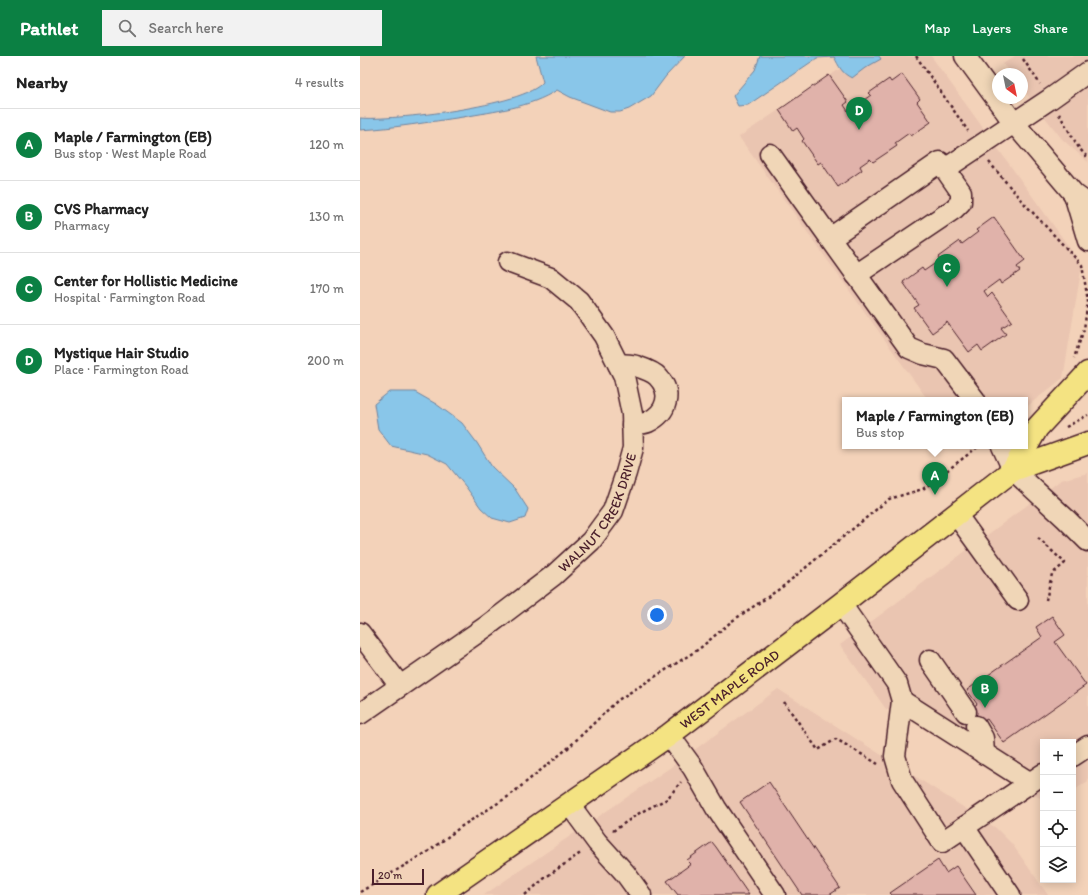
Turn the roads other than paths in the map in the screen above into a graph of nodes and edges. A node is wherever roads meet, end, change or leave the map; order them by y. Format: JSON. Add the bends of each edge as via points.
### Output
{"nodes":[{"id":1,"x":965,"y":56,"type":"edge"},
{"id":2,"x":1088,"y":72,"type":"edge"},
{"id":3,"x":1014,"y":123,"type":"junction"},
{"id":4,"x":770,"y":154,"type":"dead end"},
{"id":5,"x":945,"y":169,"type":"junction"},
{"id":6,"x":1081,"y":199,"type":"edge"},
{"id":7,"x":830,"y":238,"type":"junction"},
{"id":8,"x":1088,"y":241,"type":"edge"},
{"id":9,"x":508,"y":262,"type":"dead end"},
{"id":10,"x":856,"y":275,"type":"junction"},
{"id":11,"x":618,"y":364,"type":"junction"},
{"id":12,"x":1080,"y":366,"type":"edge"},
{"id":13,"x":973,"y":397,"type":"edge"},
{"id":14,"x":632,"y":425,"type":"junction"},
{"id":15,"x":1028,"y":443,"type":"edge"},
{"id":16,"x":1088,"y":443,"type":"edge"},
{"id":17,"x":1003,"y":449,"type":"edge"},
{"id":18,"x":1024,"y":449,"type":"edge"},
{"id":19,"x":1012,"y":470,"type":"junction"},
{"id":20,"x":956,"y":514,"type":"junction"},
{"id":21,"x":1088,"y":541,"type":"edge"},
{"id":22,"x":1018,"y":600,"type":"dead end"},
{"id":23,"x":841,"y":604,"type":"junction"},
{"id":24,"x":360,"y":632,"type":"edge"},
{"id":25,"x":930,"y":660,"type":"dead end"},
{"id":26,"x":400,"y":686,"type":"junction"},
{"id":27,"x":902,"y":701,"type":"junction"},
{"id":28,"x":360,"y":714,"type":"edge"},
{"id":29,"x":669,"y":735,"type":"junction"},
{"id":30,"x":1088,"y":746,"type":"edge"},
{"id":31,"x":984,"y":754,"type":"junction"},
{"id":32,"x":1076,"y":754,"type":"edge"},
{"id":33,"x":1036,"y":778,"type":"edge"},
{"id":34,"x":569,"y":804,"type":"junction"},
{"id":35,"x":964,"y":827,"type":"junction"},
{"id":36,"x":438,"y":895,"type":"edge"},
{"id":37,"x":641,"y":895,"type":"edge"},
{"id":38,"x":776,"y":895,"type":"edge"},
{"id":39,"x":1010,"y":895,"type":"edge"}],
"edges":[{"from":1,"to":3,"type":"street"},
{"from":2,"to":3,"type":"street"},
{"from":3,"to":5,"type":"street"},
{"from":3,"to":6,"type":"street"},
{"from":4,"to":7,"type":"street"},
{"from":5,"to":7,"type":"street","via":[[940,162]]},
{"from":5,"to":10,"type":"street","via":[[961,192],[961,202]]},
{"from":6,"to":8,"type":"street"},
{"from":7,"to":10,"type":"street"},
{"from":9,"to":11,"type":"street","name":"WALNUT CREEK DRIVE","via":[[551,278],[579,301],[604,336]]},
{"from":10,"to":13,"type":"street","via":[[909,348],[944,359]]},
{"from":11,"to":14,"type":"street","name":"WALNUT CREEK DRIVE","via":[[624,376]]},
{"from":11,"to":14,"type":"street","via":[[635,365],[657,376],[666,389],[663,410],[647,422]]},
{"from":12,"to":15,"type":"main road","name":"WEST MAPLE ROAD"},
{"from":14,"to":26,"type":"street","name":"WALNUT CREEK DRIVE","via":[[633,448],[613,511],[591,541],[554,575]]},
{"from":16,"to":19,"type":"main road","name":"WEST MAPLE ROAD"},
{"from":17,"to":19,"type":"street"},
{"from":18,"to":19,"type":"main road","name":"WEST MAPLE ROAD"},
{"from":19,"to":20,"type":"main road","name":"WEST MAPLE ROAD"},
{"from":19,"to":21,"type":"street"},
{"from":20,"to":22,"type":"street"},
{"from":20,"to":23,"type":"main road","name":"WEST MAPLE ROAD"},
{"from":23,"to":27,"type":"street","via":[[897,684]]},
{"from":23,"to":29,"type":"main road","name":"WEST MAPLE ROAD"},
{"from":24,"to":26,"type":"street"},
{"from":25,"to":31,"type":"street","via":[[983,738]]},
{"from":26,"to":28,"type":"street","name":"WALNUT CREEK DRIVE"},
{"from":27,"to":31,"type":"street"},
{"from":27,"to":35,"type":"street","via":[[895,756],[902,780],[942,842]]},
{"from":29,"to":34,"type":"main road","name":"WEST MAPLE ROAD"},
{"from":29,"to":38,"type":"street"},
{"from":30,"to":32,"type":"street"},
{"from":31,"to":33,"type":"street"},
{"from":33,"to":35,"type":"street"},
{"from":34,"to":36,"type":"main road","name":"WEST MAPLE ROAD"},
{"from":34,"to":37,"type":"street"},
{"from":35,"to":39,"type":"street"}]}
